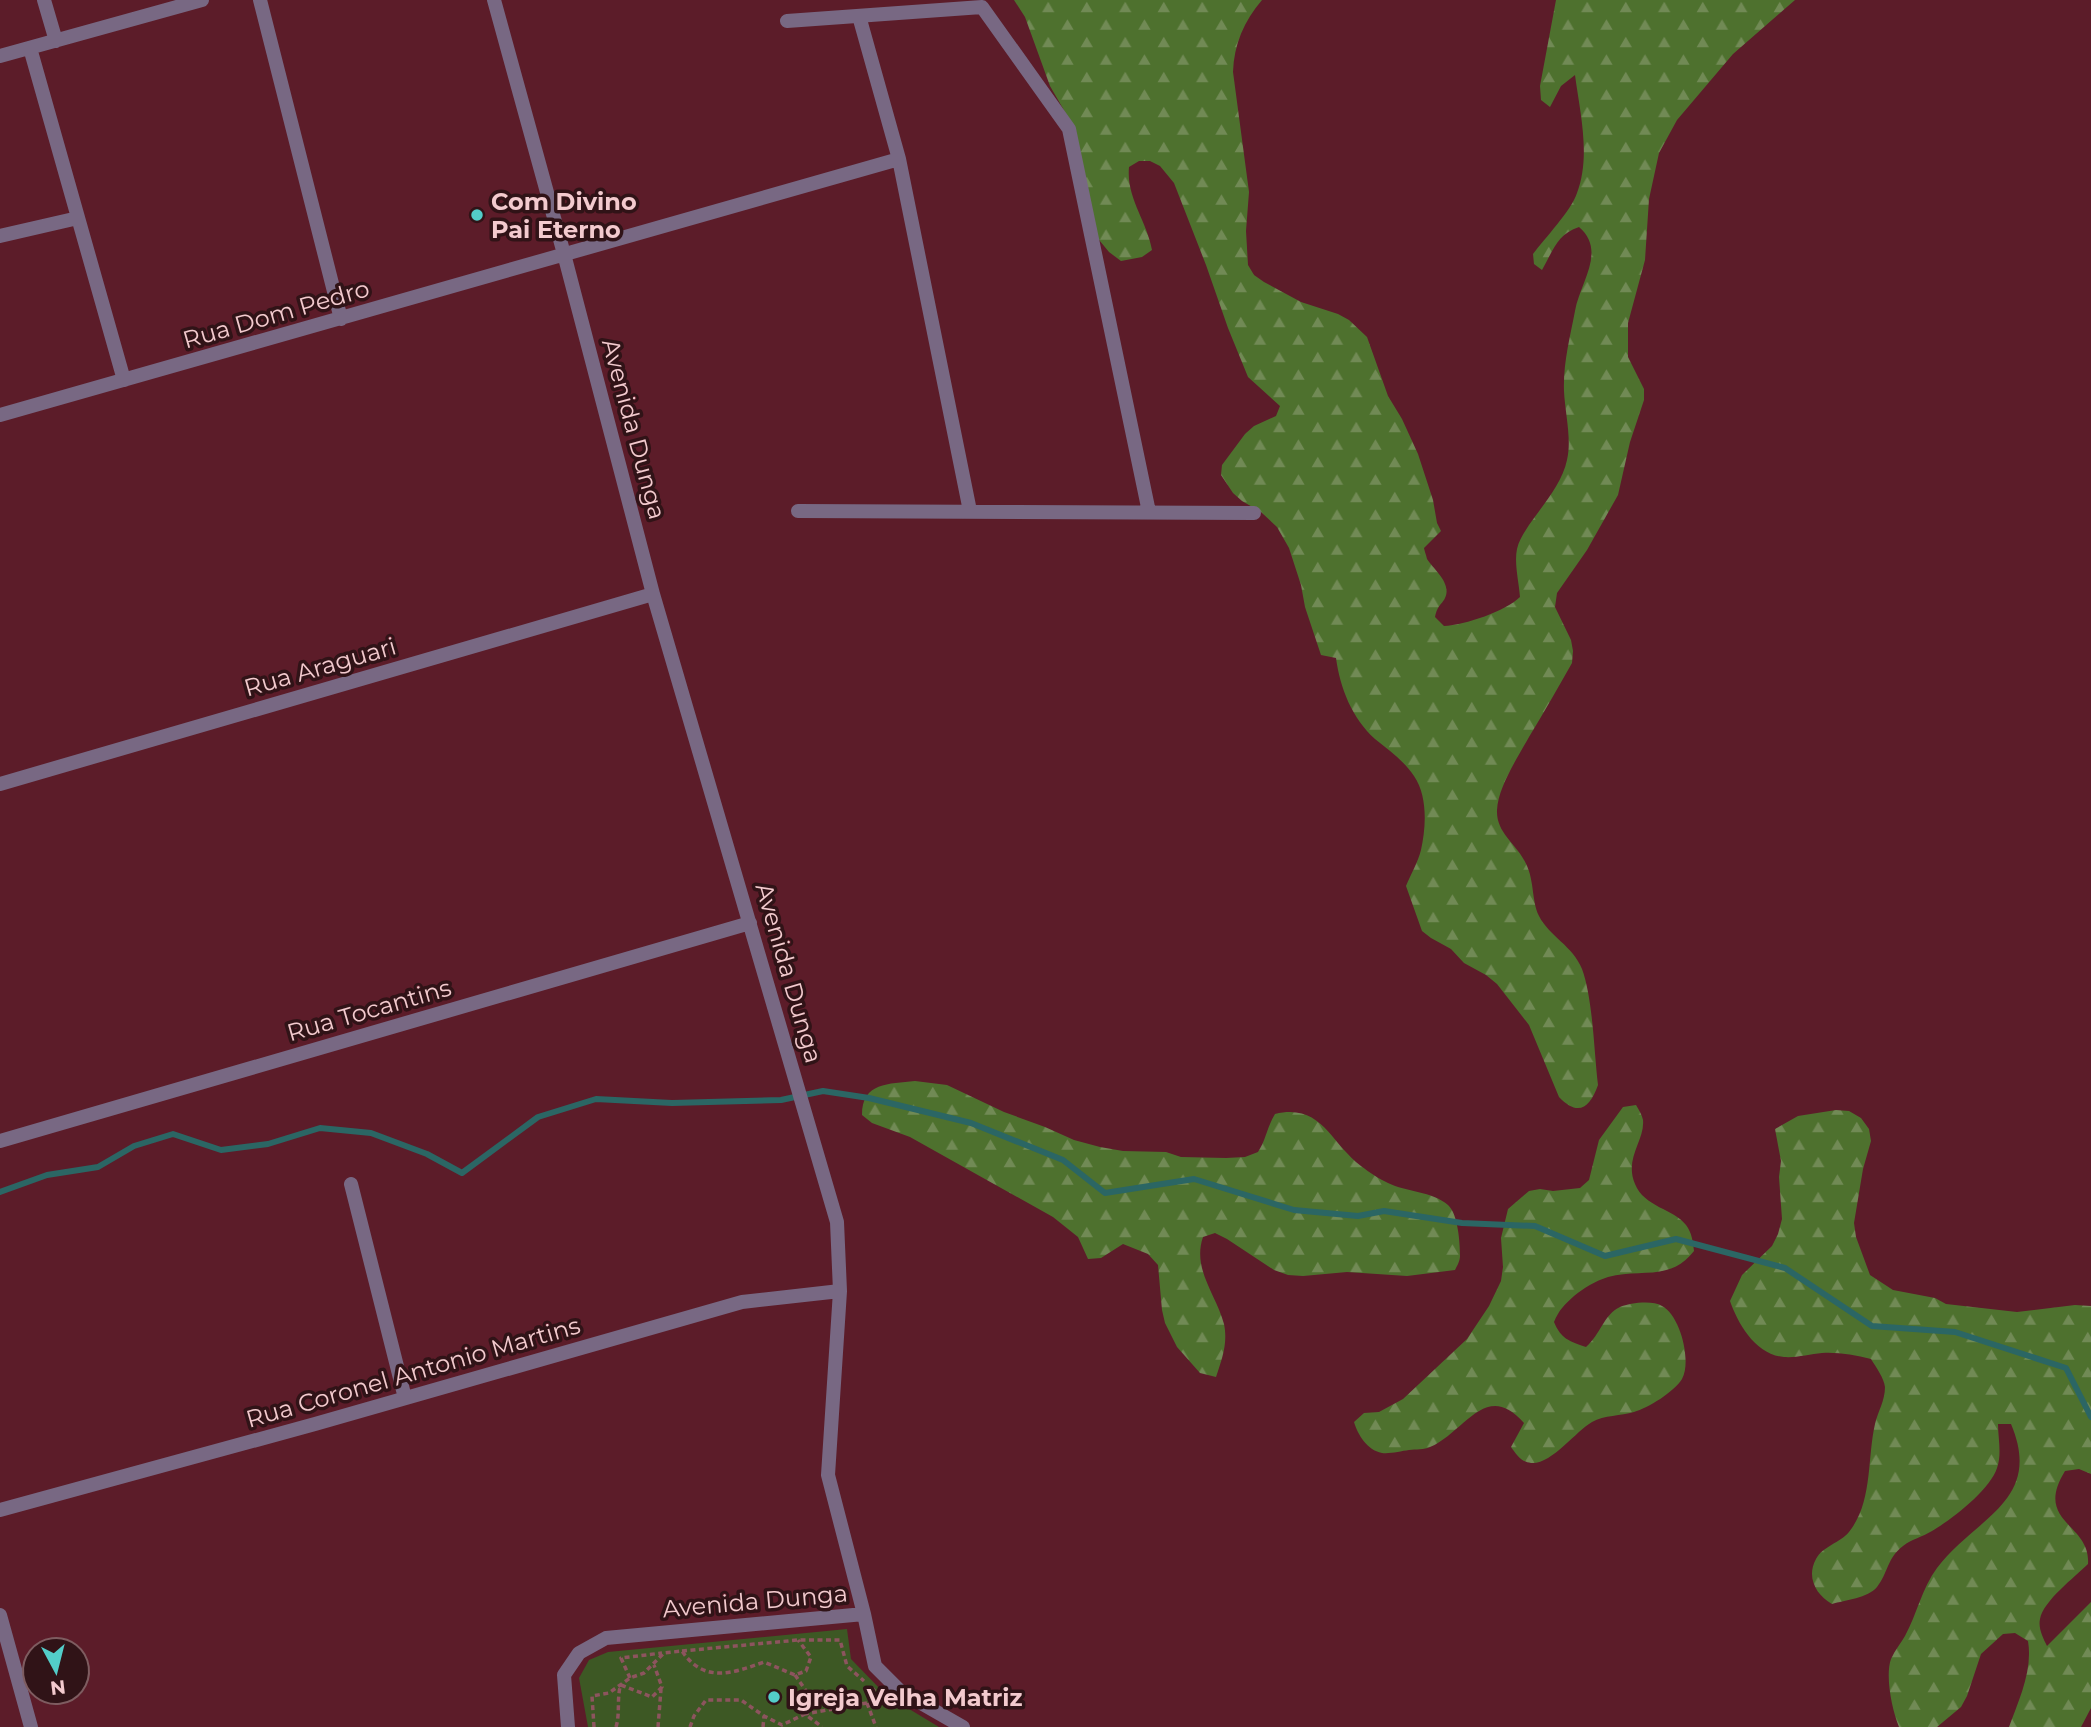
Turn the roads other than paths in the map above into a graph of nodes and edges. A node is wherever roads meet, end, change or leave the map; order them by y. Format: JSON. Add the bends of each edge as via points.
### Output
{"nodes":[{"id":1,"x":44,"y":0,"type":"edge"},
{"id":2,"x":202,"y":0,"type":"edge"},
{"id":3,"x":260,"y":0,"type":"edge"},
{"id":4,"x":494,"y":0,"type":"edge"},
{"id":5,"x":859,"y":16,"type":"junction"},
{"id":6,"x":787,"y":21,"type":"dead end"},
{"id":7,"x":56,"y":41,"type":"junction"},
{"id":8,"x":30,"y":48,"type":"junction"},
{"id":9,"x":0,"y":57,"type":"edge"},
{"id":10,"x":899,"y":159,"type":"junction"},
{"id":11,"x":78,"y":218,"type":"junction"},
{"id":12,"x":0,"y":236,"type":"edge"},
{"id":13,"x":564,"y":254,"type":"junction"},
{"id":14,"x":341,"y":319,"type":"junction"},
{"id":15,"x":124,"y":380,"type":"junction"},
{"id":16,"x":0,"y":415,"type":"edge"},
{"id":17,"x":798,"y":511,"type":"dead end"},
{"id":18,"x":971,"y":511,"type":"junction"},
{"id":19,"x":1149,"y":512,"type":"junction"},
{"id":20,"x":1254,"y":513,"type":"dead end"},
{"id":21,"x":653,"y":594,"type":"junction"},
{"id":22,"x":0,"y":783,"type":"edge"},
{"id":23,"x":751,"y":923,"type":"junction"},
{"id":24,"x":0,"y":1141,"type":"edge"},
{"id":25,"x":351,"y":1184,"type":"dead end"},
{"id":26,"x":840,"y":1291,"type":"junction"},
{"id":27,"x":405,"y":1398,"type":"junction"},
{"id":28,"x":0,"y":1510,"type":"edge"},
{"id":29,"x":864,"y":1614,"type":"junction"},
{"id":30,"x":0,"y":1615,"type":"edge"},
{"id":31,"x":31,"y":1727,"type":"edge"},
{"id":32,"x":568,"y":1727,"type":"edge"},
{"id":33,"x":963,"y":1727,"type":"edge"}],
"edges":[{"from":1,"to":7,"type":"street"},
{"from":2,"to":7,"type":"street"},
{"from":3,"to":14,"type":"street"},
{"from":4,"to":13,"type":"street","name":"Avenida Dunga"},
{"from":5,"to":6,"type":"street"},
{"from":5,"to":10,"type":"street"},
{"from":5,"to":19,"type":"street","via":[[982,7],[1069,129]]},
{"from":7,"to":8,"type":"street"},
{"from":8,"to":9,"type":"street"},
{"from":8,"to":11,"type":"street"},
{"from":10,"to":13,"type":"street","name":"Rua Dom Pedro"},
{"from":10,"to":18,"type":"street"},
{"from":11,"to":12,"type":"street"},
{"from":11,"to":15,"type":"street"},
{"from":13,"to":14,"type":"street","name":"Rua Dom Pedro"},
{"from":13,"to":21,"type":"street","name":"Avenida Dunga"},
{"from":14,"to":15,"type":"street","name":"Rua Dom Pedro"},
{"from":15,"to":16,"type":"street","name":"Rua Dom Pedro"},
{"from":17,"to":18,"type":"street"},
{"from":18,"to":19,"type":"street"},
{"from":19,"to":20,"type":"street"},
{"from":21,"to":22,"type":"street","name":"Rua Araguari"},
{"from":21,"to":23,"type":"street","name":"Avenida Dunga"},
{"from":23,"to":24,"type":"street","name":"Rua Tocantins"},
{"from":23,"to":26,"type":"street","name":"Avenida Dunga","via":[[837,1222]]},
{"from":25,"to":27,"type":"street"},
{"from":26,"to":27,"type":"street","name":"Rua Coronel Antonio Martins","via":[[742,1302]]},
{"from":26,"to":29,"type":"street","name":"Avenida Dunga","via":[[828,1475]]},
{"from":27,"to":28,"type":"street","name":"Rua Coronel Antonio Martins"},
{"from":29,"to":32,"type":"street","name":"Avenida Dunga","via":[[606,1638],[579,1653],[564,1675]]},
{"from":29,"to":33,"type":"street","via":[[875,1666],[900,1691]]},
{"from":30,"to":31,"type":"street"}]}
